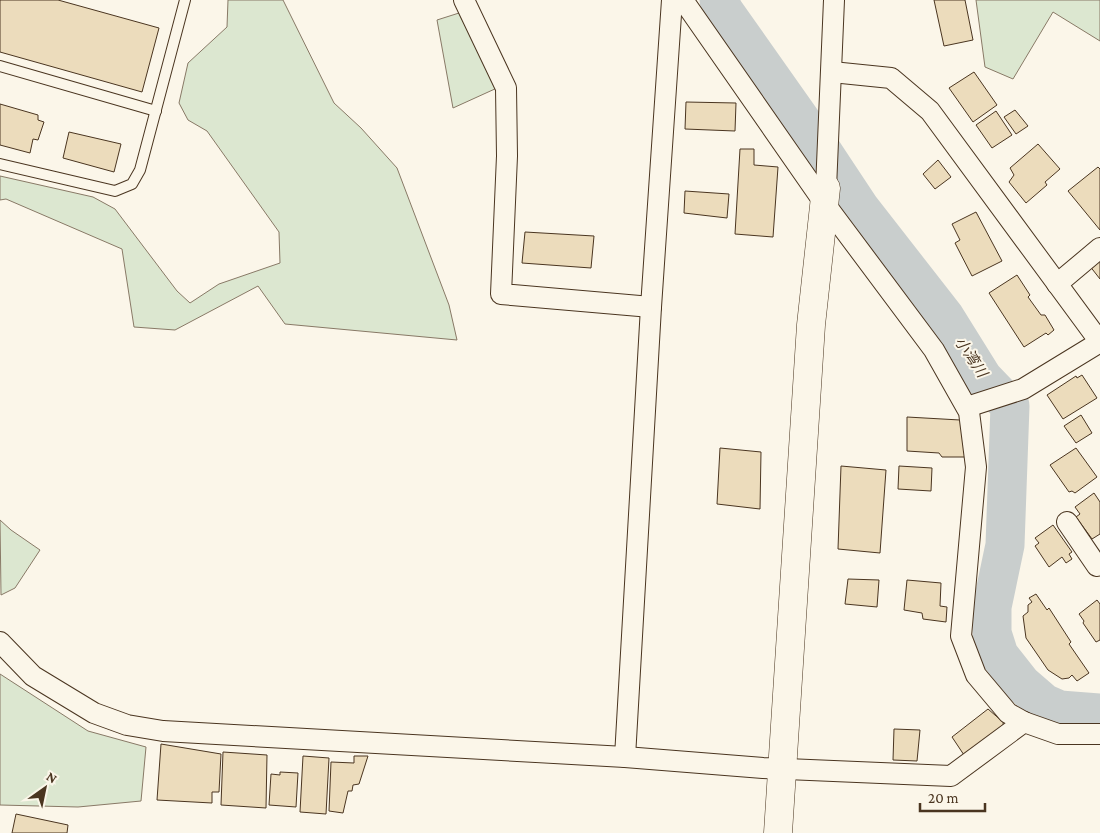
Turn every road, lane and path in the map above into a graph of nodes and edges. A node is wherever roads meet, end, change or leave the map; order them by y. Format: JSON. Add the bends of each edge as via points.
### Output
{"nodes":[{"id":1,"x":185,"y":0,"type":"edge"},
{"id":2,"x":464,"y":0,"type":"edge"},
{"id":3,"x":672,"y":0,"type":"edge"},
{"id":4,"x":683,"y":0,"type":"edge"},
{"id":5,"x":834,"y":0,"type":"edge"},
{"id":6,"x":0,"y":66,"type":"edge"},
{"id":7,"x":832,"y":72,"type":"junction"},
{"id":8,"x":156,"y":110,"type":"junction"},
{"id":9,"x":0,"y":164,"type":"edge"},
{"id":10,"x":826,"y":196,"type":"junction"},
{"id":11,"x":1100,"y":248,"type":"edge"},
{"id":12,"x":1057,"y":284,"type":"junction"},
{"id":13,"x":651,"y":307,"type":"junction"},
{"id":14,"x":1100,"y":342,"type":"edge"},
{"id":15,"x":967,"y":407,"type":"junction"},
{"id":16,"x":1067,"y":522,"type":"dead end"},
{"id":17,"x":1100,"y":564,"type":"edge"},
{"id":18,"x":0,"y":642,"type":"edge"},
{"id":19,"x":1024,"y":722,"type":"junction"},
{"id":20,"x":1100,"y":734,"type":"edge"},
{"id":21,"x":624,"y":756,"type":"junction"},
{"id":22,"x":782,"y":768,"type":"junction"},
{"id":23,"x":778,"y":833,"type":"edge"}],
"edges":[{"from":1,"to":8,"type":"lane"},
{"from":2,"to":13,"type":"street","via":[[506,88],[508,156],[501,294]]},
{"from":3,"to":13,"type":"street"},
{"from":4,"to":10,"type":"street"},
{"from":5,"to":7,"type":"street"},
{"from":6,"to":8,"type":"lane"},
{"from":7,"to":10,"type":"street"},
{"from":7,"to":12,"type":"street","via":[[891,78],[930,111]]},
{"from":8,"to":9,"type":"lane","via":[[140,170],[132,184],[115,191]]},
{"from":10,"to":15,"type":"street","via":[[934,350]]},
{"from":10,"to":22,"type":"street","via":[[810,334]]},
{"from":11,"to":12,"type":"street"},
{"from":12,"to":14,"type":"street"},
{"from":13,"to":21,"type":"street"},
{"from":14,"to":15,"type":"street","via":[[1022,390]]},
{"from":15,"to":19,"type":"street","via":[[976,467],[961,636],[976,675],[1008,713]]},
{"from":16,"to":17,"type":"street","via":[[1097,566]]},
{"from":18,"to":21,"type":"street","via":[[33,676],[94,713],[127,725],[163,731]]},
{"from":19,"to":20,"type":"street","via":[[1058,734]]},
{"from":19,"to":22,"type":"street","via":[[951,776]]},
{"from":21,"to":22,"type":"street"},
{"from":22,"to":23,"type":"street"}]}
